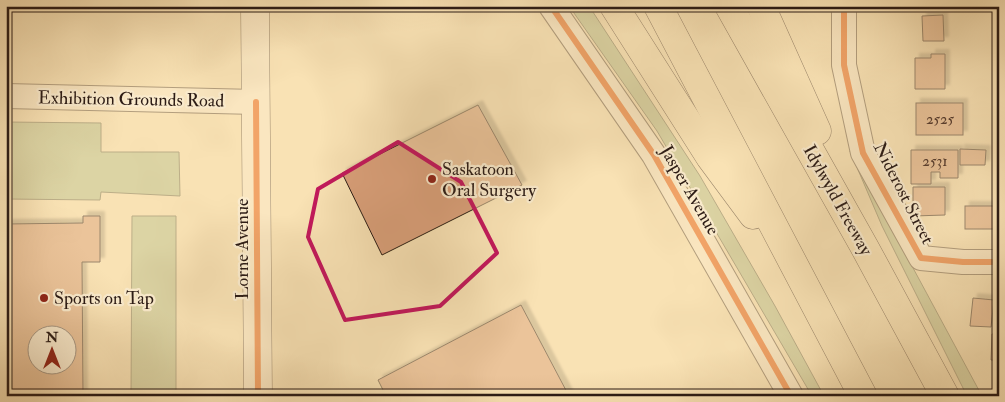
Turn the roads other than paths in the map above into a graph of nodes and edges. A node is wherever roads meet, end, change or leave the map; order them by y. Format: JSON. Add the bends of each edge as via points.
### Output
{"nodes":[{"id":1,"x":255,"y":6,"type":"edge"},
{"id":2,"x":551,"y":6,"type":"edge"},
{"id":3,"x":614,"y":6,"type":"edge"},
{"id":4,"x":658,"y":6,"type":"edge"},
{"id":5,"x":729,"y":6,"type":"edge"},
{"id":6,"x":761,"y":6,"type":"edge"},
{"id":7,"x":844,"y":6,"type":"edge"},
{"id":8,"x":6,"y":96,"type":"edge"},
{"id":9,"x":256,"y":102,"type":"junction"},
{"id":10,"x":865,"y":248,"type":"junction"},
{"id":11,"x":999,"y":262,"type":"edge"},
{"id":12,"x":806,"y":288,"type":"junction"},
{"id":13,"x":258,"y":396,"type":"edge"},
{"id":14,"x":791,"y":396,"type":"edge"},
{"id":15,"x":863,"y":396,"type":"edge"},
{"id":16,"x":945,"y":396,"type":"edge"}],
"edges":[{"from":1,"to":9,"type":"main road","name":"Lorne Avenue"},
{"from":2,"to":14,"type":"street","name":"Jasper Avenue","via":[[654,155]]},
{"from":3,"to":12,"type":"highway","via":[[710,157]]},
{"from":4,"to":12,"type":"highway"},
{"from":5,"to":10,"type":"highway","name":"Idylwyld Freeway"},
{"from":6,"to":10,"type":"highway","via":[[821,139]]},
{"from":7,"to":11,"type":"street","name":"Niderost Street","via":[[844,65],[863,153],[921,258]]},
{"from":8,"to":9,"type":"street","name":"Exhibition Grounds Road"},
{"from":9,"to":13,"type":"main road","name":"Lorne Avenue"},
{"from":10,"to":16,"type":"highway","name":"Idylwyld Freeway"},
{"from":12,"to":15,"type":"highway"}]}
